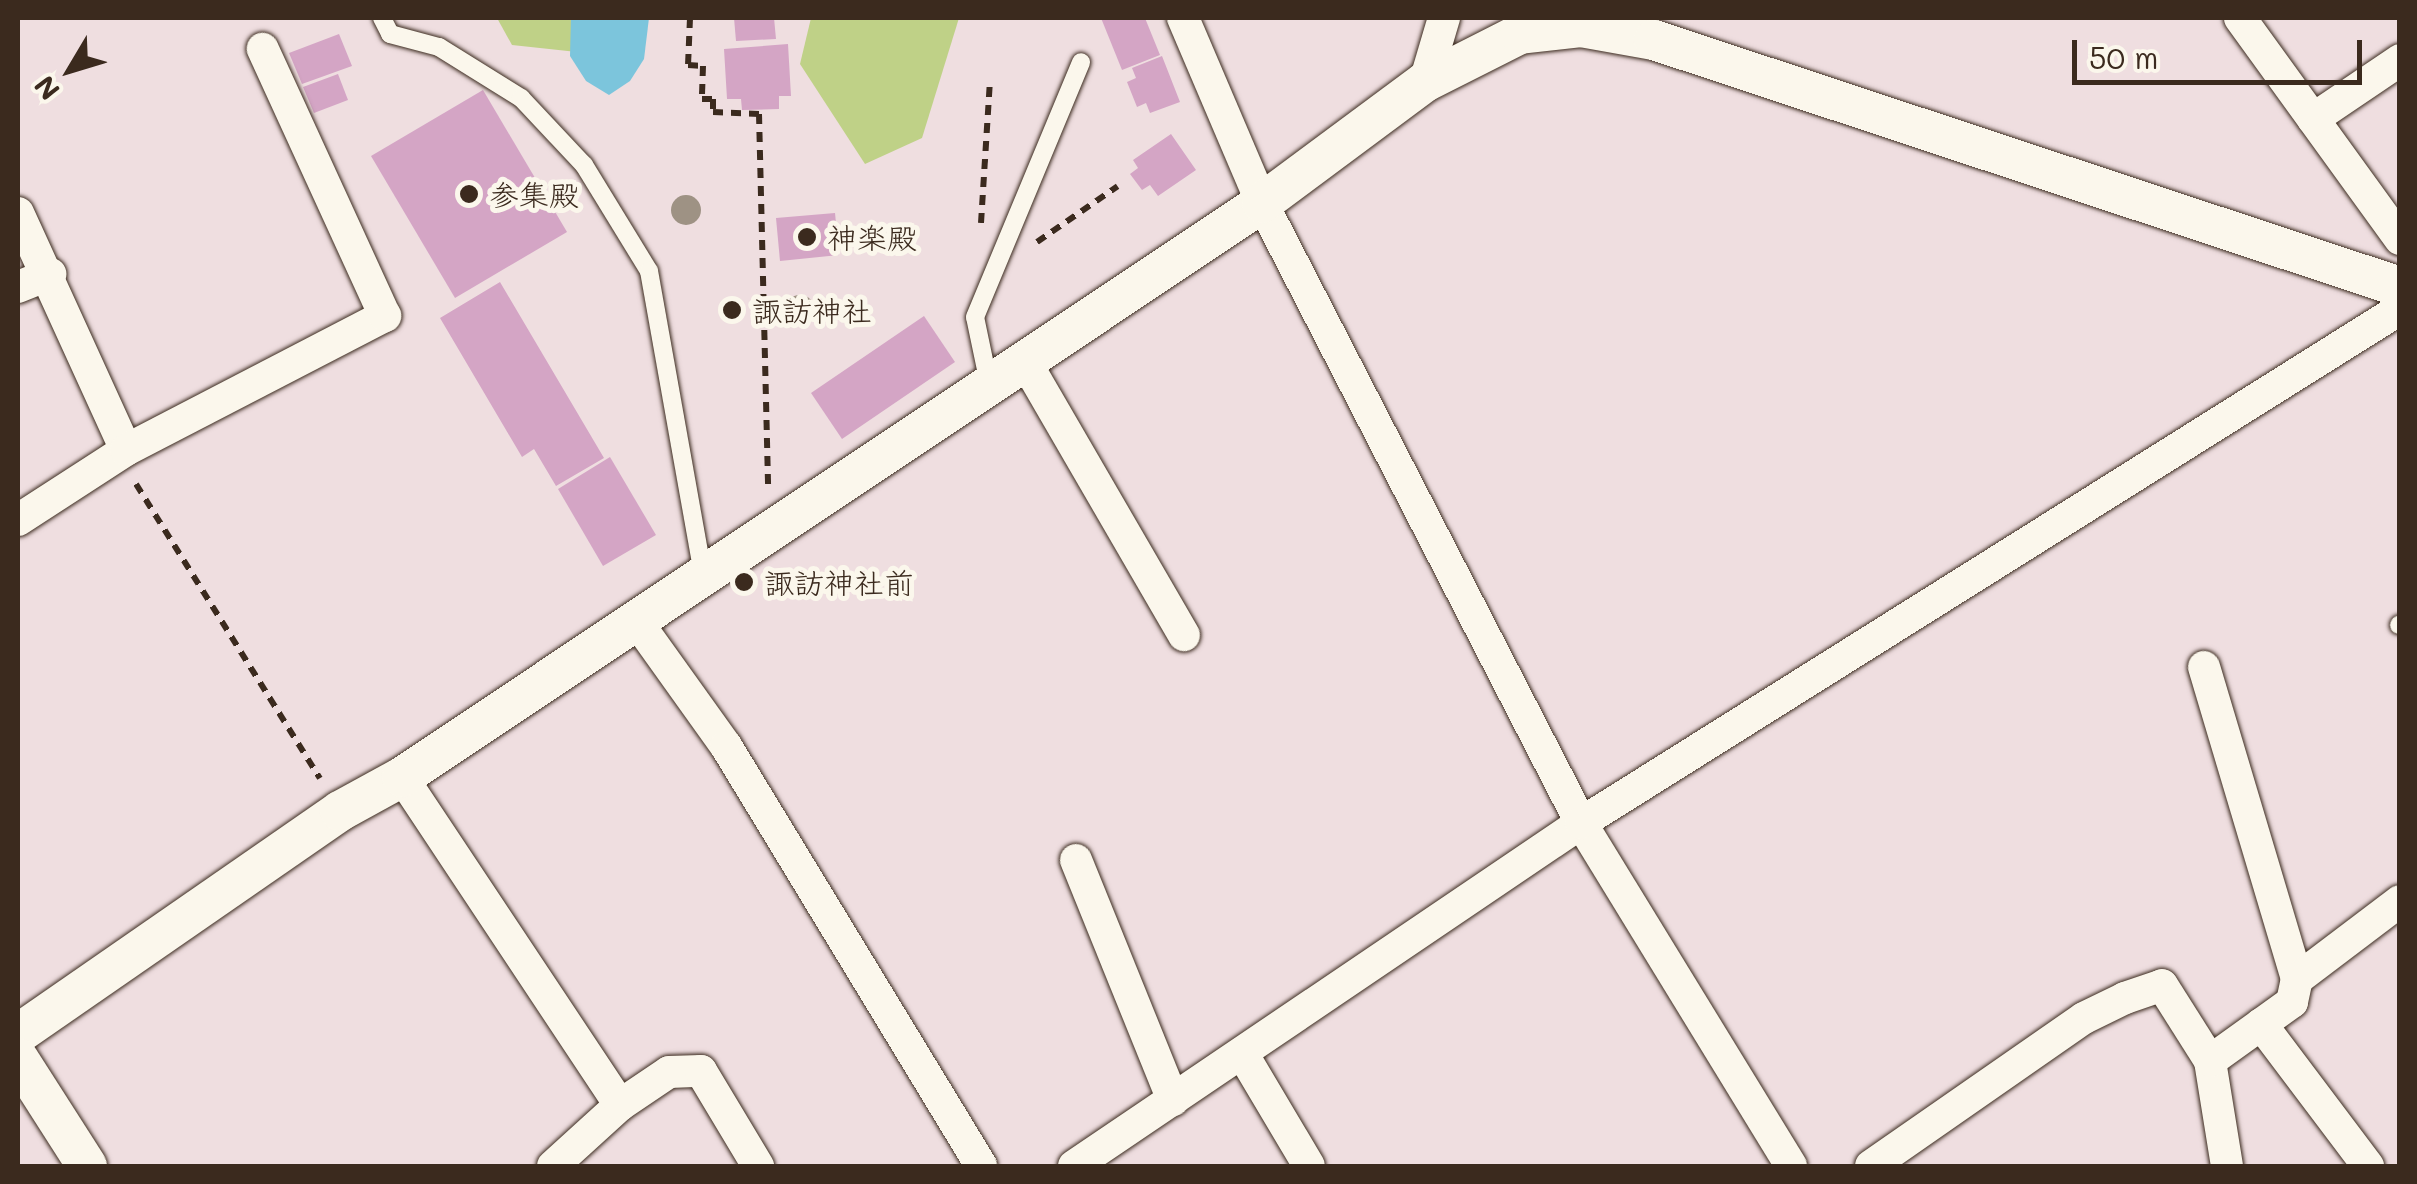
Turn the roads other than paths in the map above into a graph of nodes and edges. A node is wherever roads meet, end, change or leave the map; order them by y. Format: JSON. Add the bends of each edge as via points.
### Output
{"nodes":[{"id":1,"x":382,"y":18,"type":"edge"},
{"id":2,"x":1184,"y":18,"type":"edge"},
{"id":3,"x":1444,"y":18,"type":"edge"},
{"id":4,"x":2240,"y":18,"type":"edge"},
{"id":5,"x":263,"y":50,"type":"dead end"},
{"id":6,"x":2400,"y":60,"type":"edge"},
{"id":7,"x":1081,"y":62,"type":"dead end"},
{"id":8,"x":1425,"y":82,"type":"junction"},
{"id":9,"x":2313,"y":119,"type":"junction"},
{"id":10,"x":1262,"y":203,"type":"junction"},
{"id":11,"x":18,"y":212,"type":"edge"},
{"id":12,"x":2400,"y":238,"type":"edge"},
{"id":13,"x":50,"y":274,"type":"junction"},
{"id":14,"x":18,"y":286,"type":"edge"},
{"id":15,"x":2400,"y":287,"type":"edge"},
{"id":16,"x":2400,"y":309,"type":"edge"},
{"id":17,"x":1025,"y":361,"type":"junction"},
{"id":18,"x":989,"y":385,"type":"junction"},
{"id":19,"x":126,"y":450,"type":"junction"},
{"id":20,"x":18,"y":520,"type":"edge"},
{"id":21,"x":703,"y":574,"type":"junction"},
{"id":22,"x":635,"y":619,"type":"junction"},
{"id":23,"x":1184,"y":635,"type":"dead end"},
{"id":24,"x":2204,"y":667,"type":"dead end"},
{"id":25,"x":402,"y":777,"type":"junction"},
{"id":26,"x":1581,"y":823,"type":"junction"},
{"id":27,"x":1076,"y":860,"type":"dead end"},
{"id":28,"x":2400,"y":901,"type":"edge"},
{"id":29,"x":2297,"y":979,"type":"junction"},
{"id":30,"x":2261,"y":1024,"type":"junction"},
{"id":31,"x":18,"y":1034,"type":"edge"},
{"id":32,"x":1242,"y":1053,"type":"junction"},
{"id":33,"x":18,"y":1058,"type":"edge"},
{"id":34,"x":2210,"y":1062,"type":"junction"},
{"id":35,"x":1173,"y":1100,"type":"junction"},
{"id":36,"x":620,"y":1105,"type":"junction"},
{"id":37,"x":87,"y":1166,"type":"edge"},
{"id":38,"x":553,"y":1166,"type":"edge"},
{"id":39,"x":758,"y":1166,"type":"edge"},
{"id":40,"x":981,"y":1166,"type":"edge"},
{"id":41,"x":1074,"y":1166,"type":"edge"},
{"id":42,"x":1309,"y":1166,"type":"edge"},
{"id":43,"x":1791,"y":1166,"type":"edge"},
{"id":44,"x":1871,"y":1166,"type":"edge"},
{"id":45,"x":2227,"y":1166,"type":"edge"},
{"id":46,"x":2368,"y":1166,"type":"edge"}],
"edges":[{"from":1,"to":21,"type":"lane","via":[[390,34],[439,47],[522,98],[584,165],[649,271]]},
{"from":2,"to":10,"type":"street"},
{"from":3,"to":8,"type":"street"},
{"from":4,"to":9,"type":"street"},
{"from":5,"to":19,"type":"street","via":[[385,316]]},
{"from":6,"to":9,"type":"street"},
{"from":7,"to":18,"type":"lane","via":[[975,316]]},
{"from":8,"to":10,"type":"street"},
{"from":8,"to":15,"type":"street","via":[[1520,34],[1581,26],[1654,40]]},
{"from":9,"to":12,"type":"street"},
{"from":10,"to":17,"type":"street"},
{"from":10,"to":26,"type":"street"},
{"from":11,"to":13,"type":"street"},
{"from":13,"to":14,"type":"street"},
{"from":13,"to":19,"type":"street"},
{"from":16,"to":26,"type":"street"},
{"from":17,"to":18,"type":"street"},
{"from":17,"to":23,"type":"street"},
{"from":18,"to":21,"type":"street"},
{"from":19,"to":20,"type":"street"},
{"from":21,"to":22,"type":"street"},
{"from":22,"to":25,"type":"street"},
{"from":22,"to":40,"type":"street","via":[[726,746]]},
{"from":24,"to":29,"type":"street"},
{"from":25,"to":31,"type":"street","via":[[340,811]]},
{"from":25,"to":36,"type":"street"},
{"from":26,"to":32,"type":"street"},
{"from":26,"to":43,"type":"street"},
{"from":27,"to":35,"type":"street"},
{"from":28,"to":29,"type":"street"},
{"from":29,"to":30,"type":"street","via":[[2292,1002]]},
{"from":30,"to":34,"type":"street"},
{"from":30,"to":46,"type":"street"},
{"from":32,"to":35,"type":"street"},
{"from":32,"to":42,"type":"street"},
{"from":33,"to":37,"type":"street"},
{"from":34,"to":44,"type":"street","via":[[2162,985],[2084,1018]]},
{"from":34,"to":45,"type":"street"},
{"from":35,"to":41,"type":"street"},
{"from":36,"to":38,"type":"street"},
{"from":36,"to":39,"type":"street","via":[[669,1072],[702,1071]]}]}
